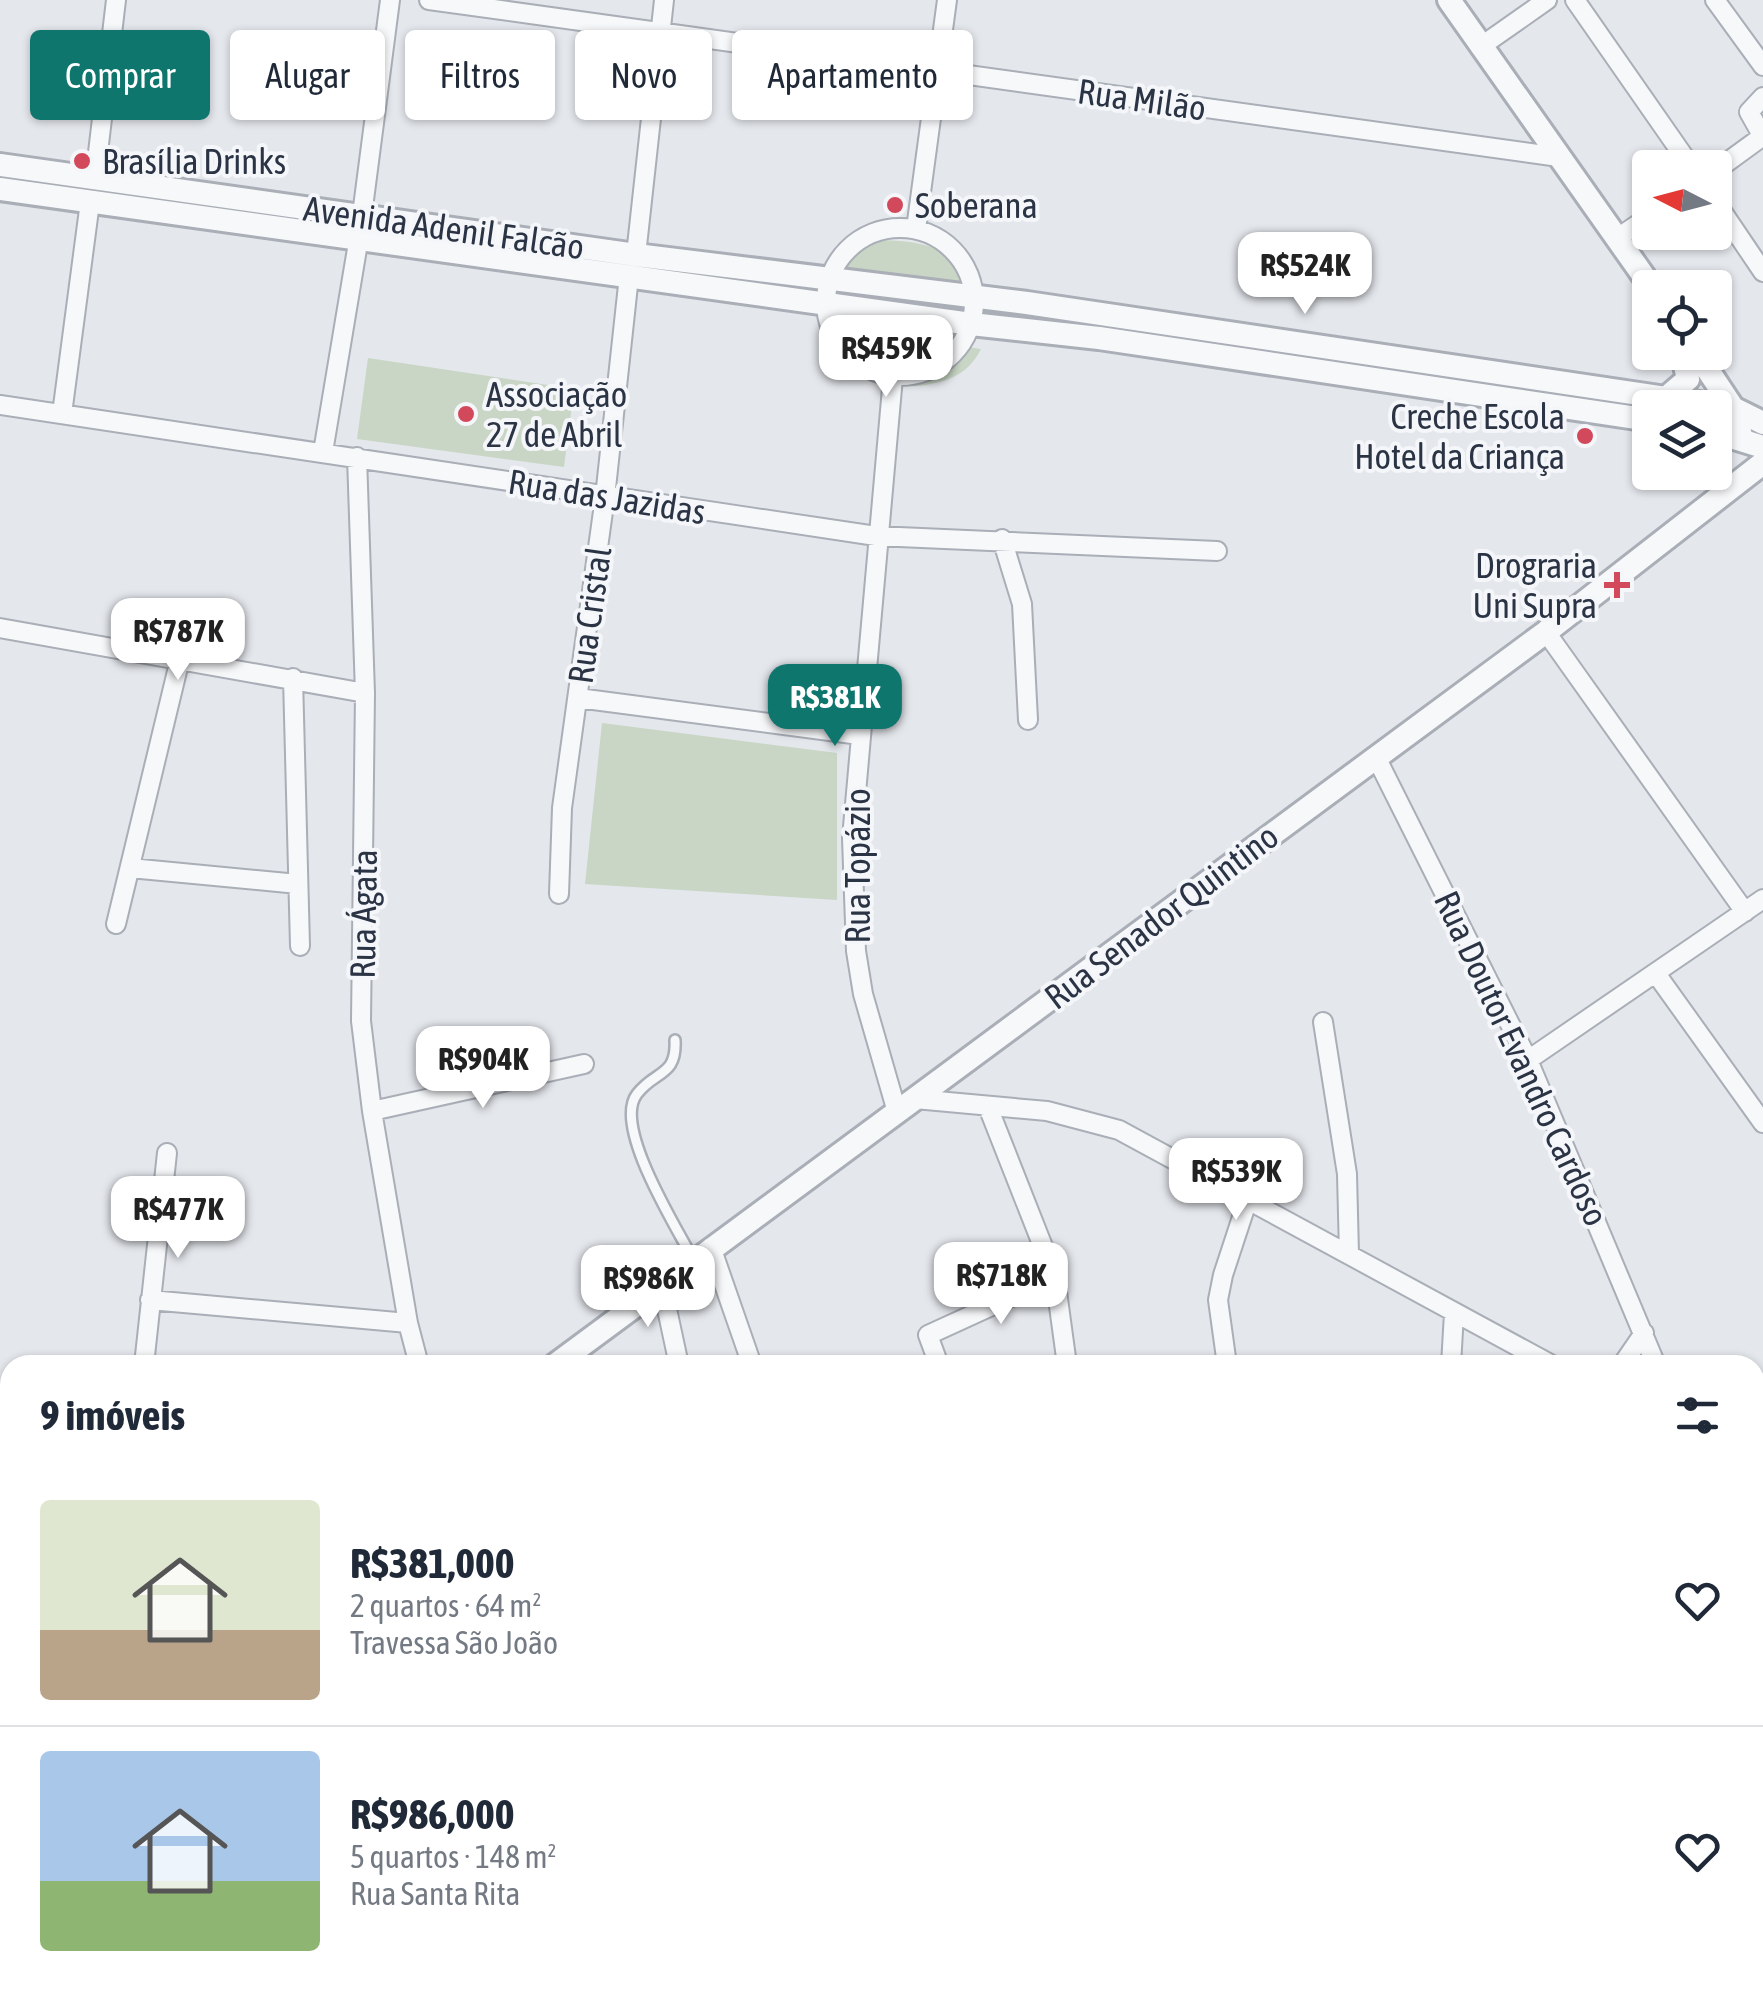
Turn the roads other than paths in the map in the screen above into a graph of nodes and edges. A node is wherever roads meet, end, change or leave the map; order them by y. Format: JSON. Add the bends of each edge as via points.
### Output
{"nodes":[{"id":1,"x":116,"y":0,"type":"edge"},
{"id":2,"x":390,"y":0,"type":"edge"},
{"id":3,"x":429,"y":0,"type":"edge"},
{"id":4,"x":664,"y":0,"type":"edge"},
{"id":5,"x":947,"y":0,"type":"edge"},
{"id":6,"x":1449,"y":0,"type":"edge"},
{"id":7,"x":1547,"y":0,"type":"edge"},
{"id":8,"x":1575,"y":0,"type":"edge"},
{"id":9,"x":1716,"y":0,"type":"edge"},
{"id":10,"x":646,"y":30,"type":"edge"},
{"id":11,"x":660,"y":30,"type":"edge"},
{"id":12,"x":943,"y":30,"type":"edge"},
{"id":13,"x":1480,"y":47,"type":"junction"},
{"id":14,"x":1763,"y":66,"type":"edge"},
{"id":15,"x":973,"y":76,"type":"edge"},
{"id":16,"x":1763,"y":97,"type":"edge"},
{"id":17,"x":649,"y":120,"type":"edge"},
{"id":18,"x":931,"y":120,"type":"edge"},
{"id":19,"x":1762,"y":137,"type":"edge"},
{"id":20,"x":1679,"y":150,"type":"edge"},
{"id":21,"x":1559,"y":156,"type":"junction"},
{"id":22,"x":1732,"y":159,"type":"edge"},
{"id":23,"x":0,"y":164,"type":"edge"},
{"id":24,"x":94,"y":178,"type":"junction"},
{"id":25,"x":0,"y":188,"type":"edge"},
{"id":26,"x":90,"y":202,"type":"junction"},
{"id":27,"x":274,"y":214,"type":"junction"},
{"id":28,"x":361,"y":226,"type":"junction"},
{"id":29,"x":1732,"y":226,"type":"edge"},
{"id":30,"x":1632,"y":228,"type":"edge"},
{"id":31,"x":916,"y":230,"type":"junction"},
{"id":32,"x":1619,"y":237,"type":"junction"},
{"id":33,"x":632,"y":266,"type":"junction"},
{"id":34,"x":1640,"y":270,"type":"edge"},
{"id":35,"x":1763,"y":272,"type":"edge"},
{"id":36,"x":829,"y":279,"type":"junction"},
{"id":37,"x":974,"y":296,"type":"junction"},
{"id":38,"x":826,"y":303,"type":"junction"},
{"id":39,"x":1150,"y":320,"type":"junction"},
{"id":40,"x":971,"y":324,"type":"junction"},
{"id":41,"x":1147,"y":346,"type":"junction"},
{"id":42,"x":1686,"y":370,"type":"edge"},
{"id":43,"x":1708,"y":370,"type":"edge"},
{"id":44,"x":892,"y":377,"type":"junction"},
{"id":45,"x":1505,"y":386,"type":"junction"},
{"id":46,"x":1675,"y":390,"type":"edge"},
{"id":47,"x":1632,"y":395,"type":"edge"},
{"id":48,"x":0,"y":405,"type":"edge"},
{"id":49,"x":1733,"y":408,"type":"junction"},
{"id":50,"x":62,"y":414,"type":"junction"},
{"id":51,"x":1632,"y":416,"type":"edge"},
{"id":52,"x":1763,"y":423,"type":"edge"},
{"id":53,"x":1753,"y":443,"type":"edge"},
{"id":54,"x":324,"y":452,"type":"junction"},
{"id":55,"x":356,"y":457,"type":"junction"},
{"id":56,"x":1763,"y":463,"type":"edge"},
{"id":57,"x":605,"y":497,"type":"junction"},
{"id":58,"x":876,"y":536,"type":"junction"},
{"id":59,"x":1002,"y":539,"type":"junction"},
{"id":60,"x":1217,"y":551,"type":"dead end"},
{"id":61,"x":0,"y":628,"type":"edge"},
{"id":62,"x":1546,"y":632,"type":"junction"},
{"id":63,"x":180,"y":659,"type":"junction"},
{"id":64,"x":293,"y":678,"type":"junction"},
{"id":65,"x":364,"y":693,"type":"junction"},
{"id":66,"x":578,"y":698,"type":"junction"},
{"id":67,"x":1028,"y":720,"type":"dead end"},
{"id":68,"x":860,"y":735,"type":"junction"},
{"id":69,"x":1376,"y":757,"type":"junction"},
{"id":70,"x":130,"y":868,"type":"junction"},
{"id":71,"x":298,"y":884,"type":"junction"},
{"id":72,"x":559,"y":894,"type":"dead end"},
{"id":73,"x":1763,"y":900,"type":"edge"},
{"id":74,"x":1746,"y":912,"type":"junction"},
{"id":75,"x":116,"y":924,"type":"dead end"},
{"id":76,"x":300,"y":946,"type":"dead end"},
{"id":77,"x":1657,"y":975,"type":"junction"},
{"id":78,"x":1323,"y":1022,"type":"dead end"},
{"id":79,"x":675,"y":1040,"type":"dead end"},
{"id":80,"x":1528,"y":1060,"type":"junction"},
{"id":81,"x":584,"y":1064,"type":"dead end"},
{"id":82,"x":906,"y":1105,"type":"junction"},
{"id":83,"x":988,"y":1108,"type":"junction"},
{"id":84,"x":372,"y":1111,"type":"junction"},
{"id":85,"x":1763,"y":1123,"type":"edge"},
{"id":86,"x":166,"y":1152,"type":"dead end"},
{"id":87,"x":1247,"y":1202,"type":"junction"},
{"id":88,"x":702,"y":1254,"type":"junction"},
{"id":89,"x":1349,"y":1254,"type":"junction"},
{"id":90,"x":1054,"y":1277,"type":"junction"},
{"id":91,"x":662,"y":1286,"type":"junction"},
{"id":92,"x":150,"y":1300,"type":"junction"},
{"id":93,"x":1454,"y":1313,"type":"junction"},
{"id":94,"x":408,"y":1323,"type":"junction"},
{"id":95,"x":1644,"y":1333,"type":"junction"},
{"id":96,"x":145,"y":1355,"type":"edge"},
{"id":97,"x":417,"y":1355,"type":"edge"},
{"id":98,"x":569,"y":1355,"type":"edge"},
{"id":99,"x":677,"y":1355,"type":"edge"},
{"id":100,"x":747,"y":1355,"type":"edge"},
{"id":101,"x":935,"y":1355,"type":"edge"},
{"id":102,"x":1066,"y":1355,"type":"edge"},
{"id":103,"x":1226,"y":1355,"type":"edge"},
{"id":104,"x":1452,"y":1355,"type":"edge"},
{"id":105,"x":1533,"y":1355,"type":"edge"},
{"id":106,"x":1629,"y":1355,"type":"edge"},
{"id":107,"x":1652,"y":1355,"type":"edge"}],
"edges":[{"from":1,"to":24,"type":"street"},
{"from":2,"to":28,"type":"street"},
{"from":3,"to":10,"type":"street","name":"Rua Milão"},
{"from":4,"to":11,"type":"street","name":"Rua Cristal"},
{"from":5,"to":12,"type":"street"},
{"from":6,"to":13,"type":"street"},
{"from":7,"to":13,"type":"street"},
{"from":8,"to":20,"type":"street"},
{"from":9,"to":14,"type":"street"},
{"from":13,"to":21,"type":"street"},
{"from":15,"to":21,"type":"street","name":"Rua Milão"},
{"from":16,"to":19,"type":"street","via":[[1749,112]]},
{"from":17,"to":33,"type":"street","name":"Rua Cristal"},
{"from":18,"to":31,"type":"street"},
{"from":19,"to":22,"type":"street"},
{"from":21,"to":32,"type":"street"},
{"from":23,"to":24,"type":"street","name":"Avenida Adenil Falcão"},
{"from":24,"to":27,"type":"street","name":"Avenida Adenil Falcão"},
{"from":25,"to":26,"type":"street","name":"Avenida Adenil Falcão"},
{"from":26,"to":27,"type":"street","name":"Avenida Adenil Falcão"},
{"from":26,"to":50,"type":"street"},
{"from":27,"to":28,"type":"street","name":"Avenida Adenil Falcão"},
{"from":28,"to":33,"type":"street","name":"Avenida Adenil Falcão"},
{"from":28,"to":54,"type":"street"},
{"from":29,"to":35,"type":"street"},
{"from":30,"to":32,"type":"street"},
{"from":31,"to":36,"type":"street","via":[[894,228],[863,238]]},
{"from":31,"to":37,"type":"street","via":[[956,253]]},
{"from":32,"to":34,"type":"street"},
{"from":33,"to":36,"type":"street","name":"Avenida Adenil Falcão"},
{"from":33,"to":38,"type":"street","name":"Avenida Adenil Falcão"},
{"from":33,"to":57,"type":"street","name":"Rua Cristal"},
{"from":36,"to":37,"type":"street","name":"Avenida Adenil Falcão"},
{"from":36,"to":38,"type":"street"},
{"from":37,"to":39,"type":"street","name":"Avenida Adenil Falcão"},
{"from":37,"to":40,"type":"street"},
{"from":38,"to":40,"type":"street","name":"Avenida Adenil Falcão"},
{"from":38,"to":44,"type":"street","via":[[830,330],[845,353]]},
{"from":39,"to":41,"type":"street"},
{"from":39,"to":45,"type":"street","name":"Avenida Adenil Falcão"},
{"from":40,"to":41,"type":"street","name":"Avenida Adenil Falcão"},
{"from":40,"to":44,"type":"street","via":[[941,364]]},
{"from":41,"to":45,"type":"street","name":"Avenida Adenil Falcão"},
{"from":42,"to":46,"type":"street","via":[[1688,379]]},
{"from":43,"to":49,"type":"street"},
{"from":44,"to":58,"type":"street","name":"Rua Topázio"},
{"from":45,"to":47,"type":"street","name":"Avenida Adenil Falcão"},
{"from":45,"to":51,"type":"street","name":"Avenida Adenil Falcão"},
{"from":48,"to":50,"type":"street","name":"Rua das Jazidas"},
{"from":49,"to":52,"type":"street","name":"Avenida Adenil Falcão"},
{"from":49,"to":53,"type":"street"},
{"from":50,"to":54,"type":"street","name":"Rua das Jazidas"},
{"from":54,"to":55,"type":"street","name":"Rua das Jazidas"},
{"from":55,"to":57,"type":"street","name":"Rua das Jazidas"},
{"from":55,"to":65,"type":"street","name":"Rua Ágata"},
{"from":56,"to":62,"type":"street","name":"Rua Senador Quintino"},
{"from":57,"to":58,"type":"street","name":"Rua das Jazidas"},
{"from":57,"to":66,"type":"street","name":"Rua Cristal"},
{"from":58,"to":59,"type":"street","name":"Rua das Jazidas"},
{"from":58,"to":68,"type":"street","name":"Rua Topázio"},
{"from":59,"to":60,"type":"street","name":"Rua das Jazidas"},
{"from":59,"to":67,"type":"street","via":[[1022,604]]},
{"from":61,"to":63,"type":"street"},
{"from":62,"to":69,"type":"street","name":"Rua Senador Quintino"},
{"from":62,"to":74,"type":"street"},
{"from":63,"to":64,"type":"street"},
{"from":63,"to":70,"type":"street"},
{"from":64,"to":65,"type":"street"},
{"from":64,"to":71,"type":"street"},
{"from":65,"to":84,"type":"street","name":"Rua Ágata","via":[[360,1021]]},
{"from":66,"to":68,"type":"street"},
{"from":66,"to":72,"type":"street","name":"Rua Cristal","via":[[562,808]]},
{"from":68,"to":82,"type":"street","name":"Rua Topázio","via":[[852,838],[856,951],[871,1031]]},
{"from":69,"to":80,"type":"street","name":"Rua Doutor Evandro Cardoso"},
{"from":69,"to":82,"type":"street","name":"Rua Senador Quintino"},
{"from":70,"to":71,"type":"street"},
{"from":70,"to":75,"type":"street"},
{"from":71,"to":76,"type":"street"},
{"from":73,"to":74,"type":"street"},
{"from":74,"to":77,"type":"street"},
{"from":77,"to":80,"type":"street"},
{"from":77,"to":85,"type":"street"},
{"from":78,"to":89,"type":"street","via":[[1347,1174]]},
{"from":79,"to":88,"type":"lane","via":[[669,1068],[633,1100],[631,1124],[648,1171]]},
{"from":80,"to":95,"type":"street","name":"Rua Doutor Evandro Cardoso"},
{"from":81,"to":84,"type":"street"},
{"from":82,"to":83,"type":"street"},
{"from":82,"to":88,"type":"street","name":"Rua Senador Quintino"},
{"from":83,"to":87,"type":"street","via":[[1047,1111],[1120,1130]]},
{"from":83,"to":90,"type":"street"},
{"from":84,"to":94,"type":"street","name":"Rua Ágata"},
{"from":86,"to":92,"type":"street"},
{"from":87,"to":89,"type":"street"},
{"from":87,"to":103,"type":"street","via":[[1218,1300]]},
{"from":88,"to":91,"type":"street","name":"Rua Senador Quintino"},
{"from":88,"to":100,"type":"street"},
{"from":89,"to":93,"type":"street"},
{"from":90,"to":101,"type":"street","via":[[928,1335]]},
{"from":90,"to":102,"type":"street"},
{"from":91,"to":98,"type":"street","name":"Rua Senador Quintino"},
{"from":91,"to":99,"type":"street"},
{"from":92,"to":94,"type":"street"},
{"from":92,"to":96,"type":"street"},
{"from":93,"to":104,"type":"street"},
{"from":93,"to":105,"type":"street"},
{"from":94,"to":97,"type":"street","name":"Rua Ágata"},
{"from":95,"to":106,"type":"street"},
{"from":95,"to":107,"type":"street","name":"Rua Doutor Evandro Cardoso"}]}
